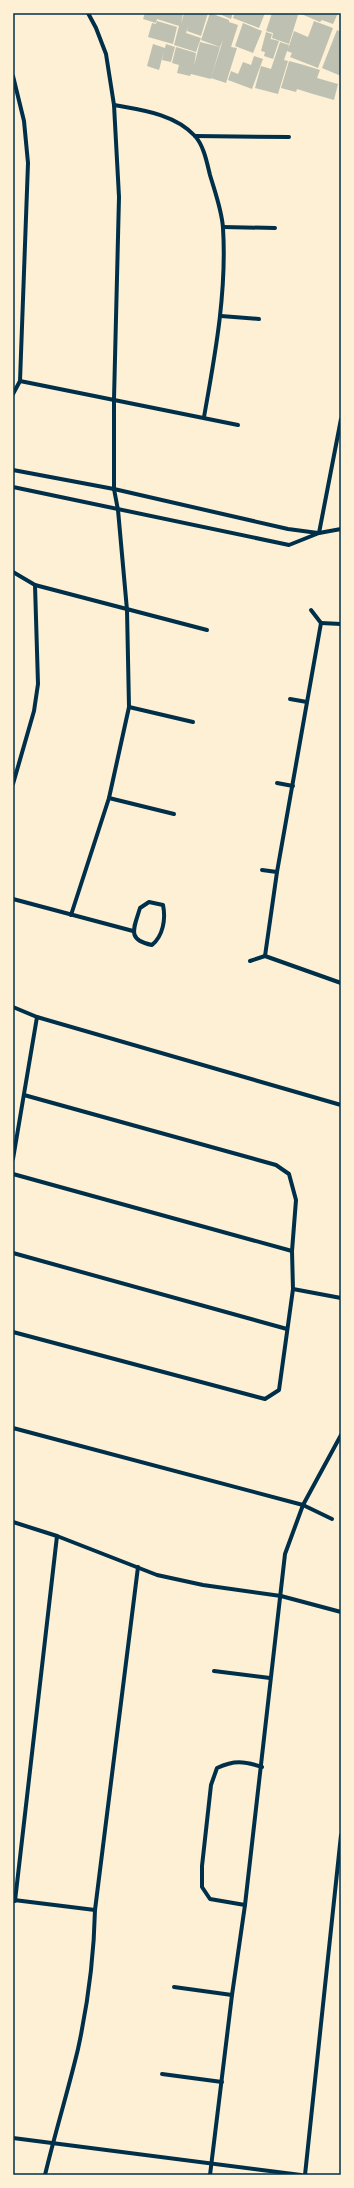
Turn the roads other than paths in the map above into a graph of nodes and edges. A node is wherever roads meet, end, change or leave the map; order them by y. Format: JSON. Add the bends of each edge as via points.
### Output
{"nodes":[{"id":1,"x":88,"y":13,"type":"edge"},
{"id":2,"x":13,"y":76,"type":"edge"},
{"id":3,"x":114,"y":105,"type":"junction"},
{"id":4,"x":195,"y":136,"type":"junction"},
{"id":5,"x":289,"y":137,"type":"dead end"},
{"id":6,"x":223,"y":227,"type":"junction"},
{"id":7,"x":275,"y":228,"type":"dead end"},
{"id":8,"x":221,"y":316,"type":"junction"},
{"id":9,"x":259,"y":319,"type":"dead end"},
{"id":10,"x":20,"y":381,"type":"junction"},
{"id":11,"x":13,"y":394,"type":"edge"},
{"id":12,"x":114,"y":399,"type":"junction"},
{"id":13,"x":204,"y":417,"type":"junction"},
{"id":14,"x":341,"y":420,"type":"edge"},
{"id":15,"x":238,"y":425,"type":"dead end"},
{"id":16,"x":13,"y":470,"type":"edge"},
{"id":17,"x":13,"y":487,"type":"edge"},
{"id":18,"x":114,"y":489,"type":"junction"},
{"id":19,"x":118,"y":510,"type":"junction"},
{"id":20,"x":341,"y":530,"type":"edge"},
{"id":21,"x":319,"y":534,"type":"junction"},
{"id":22,"x":13,"y":572,"type":"edge"},
{"id":23,"x":36,"y":585,"type":"junction"},
{"id":24,"x":127,"y":610,"type":"junction"},
{"id":25,"x":311,"y":610,"type":"dead end"},
{"id":26,"x":320,"y":623,"type":"junction"},
{"id":27,"x":341,"y":624,"type":"edge"},
{"id":28,"x":207,"y":630,"type":"dead end"},
{"id":29,"x":290,"y":699,"type":"dead end"},
{"id":30,"x":307,"y":702,"type":"junction"},
{"id":31,"x":130,"y":707,"type":"junction"},
{"id":32,"x":193,"y":722,"type":"dead end"},
{"id":33,"x":277,"y":783,"type":"dead end"},
{"id":34,"x":13,"y":784,"type":"edge"},
{"id":35,"x":293,"y":786,"type":"junction"},
{"id":36,"x":109,"y":798,"type":"junction"},
{"id":37,"x":174,"y":814,"type":"dead end"},
{"id":38,"x":262,"y":870,"type":"dead end"},
{"id":39,"x":277,"y":872,"type":"junction"},
{"id":40,"x":13,"y":899,"type":"edge"},
{"id":41,"x":71,"y":915,"type":"junction"},
{"id":42,"x":133,"y":931,"type":"junction"},
{"id":43,"x":264,"y":956,"type":"junction"},
{"id":44,"x":250,"y":961,"type":"dead end"},
{"id":45,"x":341,"y":983,"type":"edge"},
{"id":46,"x":13,"y":1007,"type":"edge"},
{"id":47,"x":37,"y":1017,"type":"junction"},
{"id":48,"x":24,"y":1095,"type":"junction"},
{"id":49,"x":341,"y":1105,"type":"edge"},
{"id":50,"x":13,"y":1159,"type":"edge"},
{"id":51,"x":13,"y":1174,"type":"edge"},
{"id":52,"x":292,"y":1251,"type":"junction"},
{"id":53,"x":13,"y":1252,"type":"edge"},
{"id":54,"x":293,"y":1289,"type":"junction"},
{"id":55,"x":341,"y":1298,"type":"edge"},
{"id":56,"x":287,"y":1329,"type":"junction"},
{"id":57,"x":13,"y":1332,"type":"edge"},
{"id":58,"x":13,"y":1428,"type":"edge"},
{"id":59,"x":341,"y":1435,"type":"edge"},
{"id":60,"x":303,"y":1505,"type":"junction"},
{"id":61,"x":332,"y":1519,"type":"dead end"},
{"id":62,"x":13,"y":1522,"type":"edge"},
{"id":63,"x":57,"y":1536,"type":"junction"},
{"id":64,"x":138,"y":1567,"type":"junction"},
{"id":65,"x":281,"y":1596,"type":"junction"},
{"id":66,"x":341,"y":1612,"type":"edge"},
{"id":67,"x":214,"y":1671,"type":"dead end"},
{"id":68,"x":270,"y":1678,"type":"junction"},
{"id":69,"x":262,"y":1767,"type":"junction"},
{"id":70,"x":341,"y":1835,"type":"edge"},
{"id":71,"x":14,"y":1900,"type":"edge"},
{"id":72,"x":245,"y":1905,"type":"junction"},
{"id":73,"x":95,"y":1910,"type":"junction"},
{"id":74,"x":174,"y":1987,"type":"dead end"},
{"id":75,"x":232,"y":1995,"type":"junction"},
{"id":76,"x":162,"y":2074,"type":"dead end"},
{"id":77,"x":222,"y":2082,"type":"junction"},
{"id":78,"x":13,"y":2138,"type":"edge"},
{"id":79,"x":52,"y":2144,"type":"junction"},
{"id":80,"x":212,"y":2163,"type":"junction"},
{"id":81,"x":45,"y":2175,"type":"edge"},
{"id":82,"x":210,"y":2175,"type":"edge"},
{"id":83,"x":301,"y":2175,"type":"edge"},
{"id":84,"x":305,"y":2175,"type":"edge"}],
"edges":[{"from":1,"to":3,"type":"street","via":[[106,54]]},
{"from":2,"to":10,"type":"street","via":[[24,121],[28,163]]},
{"from":3,"to":4,"type":"street","via":[[162,115]]},
{"from":3,"to":12,"type":"street","via":[[118,197]]},
{"from":4,"to":5,"type":"street"},
{"from":4,"to":6,"type":"street","via":[[207,163]]},
{"from":6,"to":7,"type":"street"},
{"from":6,"to":8,"type":"street"},
{"from":8,"to":9,"type":"street"},
{"from":8,"to":13,"type":"street"},
{"from":10,"to":11,"type":"street"},
{"from":10,"to":12,"type":"street"},
{"from":12,"to":13,"type":"street"},
{"from":12,"to":18,"type":"street"},
{"from":13,"to":15,"type":"street"},
{"from":14,"to":21,"type":"street"},
{"from":16,"to":18,"type":"street"},
{"from":17,"to":19,"type":"street"},
{"from":18,"to":19,"type":"street"},
{"from":18,"to":21,"type":"street"},
{"from":19,"to":21,"type":"street","via":[[289,545]]},
{"from":19,"to":24,"type":"street"},
{"from":20,"to":21,"type":"street"},
{"from":22,"to":23,"type":"street"},
{"from":23,"to":24,"type":"street"},
{"from":23,"to":34,"type":"street","via":[[38,684],[34,711]]},
{"from":24,"to":28,"type":"street"},
{"from":24,"to":31,"type":"street"},
{"from":25,"to":26,"type":"street"},
{"from":26,"to":27,"type":"street"},
{"from":26,"to":30,"type":"street"},
{"from":29,"to":30,"type":"street"},
{"from":30,"to":35,"type":"street"},
{"from":31,"to":32,"type":"street"},
{"from":31,"to":36,"type":"street"},
{"from":33,"to":35,"type":"street"},
{"from":35,"to":39,"type":"street"},
{"from":36,"to":37,"type":"street"},
{"from":36,"to":41,"type":"street"},
{"from":38,"to":39,"type":"street"},
{"from":39,"to":43,"type":"street"},
{"from":40,"to":41,"type":"street"},
{"from":41,"to":42,"type":"street"},
{"from":42,"to":42,"type":"street","via":[[140,908],[149,902],[162,905],[165,915],[159,940],[152,945],[141,943]]},
{"from":43,"to":44,"type":"street"},
{"from":43,"to":45,"type":"street"},
{"from":46,"to":47,"type":"street"},
{"from":47,"to":48,"type":"street"},
{"from":47,"to":49,"type":"street"},
{"from":48,"to":50,"type":"street"},
{"from":48,"to":52,"type":"street","via":[[276,1166],[289,1174],[296,1200]]},
{"from":51,"to":52,"type":"street"},
{"from":52,"to":54,"type":"street"},
{"from":53,"to":56,"type":"street"},
{"from":54,"to":55,"type":"street"},
{"from":54,"to":56,"type":"street"},
{"from":56,"to":57,"type":"street","via":[[279,1390],[265,1399]]},
{"from":58,"to":60,"type":"street"},
{"from":59,"to":60,"type":"street"},
{"from":60,"to":61,"type":"street"},
{"from":60,"to":65,"type":"street","via":[[285,1554]]},
{"from":62,"to":63,"type":"street"},
{"from":63,"to":64,"type":"street"},
{"from":63,"to":71,"type":"street"},
{"from":64,"to":65,"type":"street","via":[[174,1580]]},
{"from":64,"to":73,"type":"street"},
{"from":65,"to":66,"type":"street"},
{"from":65,"to":68,"type":"street"},
{"from":67,"to":68,"type":"street"},
{"from":68,"to":69,"type":"street"},
{"from":69,"to":72,"type":"street"},
{"from":69,"to":72,"type":"street","via":[[245,1761],[231,1762],[217,1768],[211,1785],[202,1887],[210,1899]]},
{"from":70,"to":84,"type":"street"},
{"from":71,"to":73,"type":"street"},
{"from":72,"to":75,"type":"street"},
{"from":73,"to":79,"type":"street","via":[[94,1952],[86,2006],[78,2048]]},
{"from":74,"to":75,"type":"street"},
{"from":75,"to":77,"type":"street"},
{"from":76,"to":77,"type":"street"},
{"from":77,"to":80,"type":"street"},
{"from":78,"to":79,"type":"street"},
{"from":79,"to":80,"type":"street"},
{"from":79,"to":81,"type":"street"},
{"from":80,"to":82,"type":"street"},
{"from":80,"to":83,"type":"street"}]}
